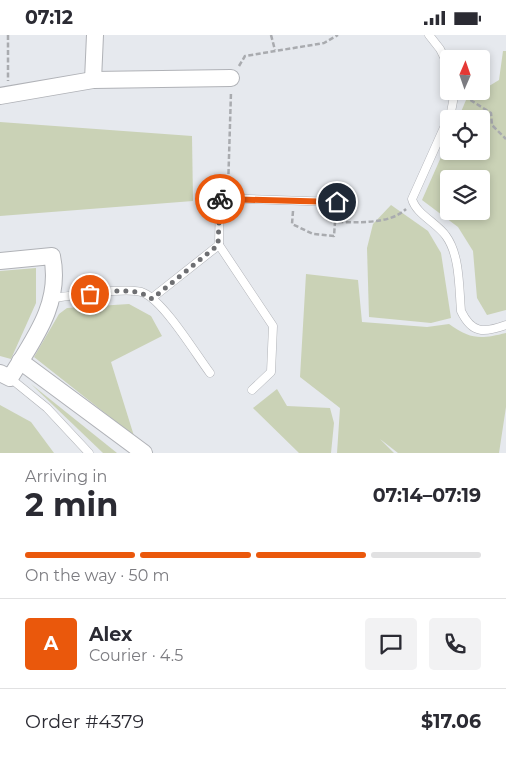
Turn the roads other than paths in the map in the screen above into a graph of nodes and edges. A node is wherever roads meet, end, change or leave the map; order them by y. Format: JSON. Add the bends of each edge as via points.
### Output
{"nodes":[{"id":1,"x":95,"y":35,"type":"edge"},
{"id":2,"x":428,"y":35,"type":"edge"},
{"id":3,"x":440,"y":50,"type":"edge"},
{"id":4,"x":231,"y":78,"type":"road end"},
{"id":5,"x":93,"y":80,"type":"junction"},
{"id":6,"x":4,"y":95,"type":"edge"},
{"id":7,"x":454,"y":100,"type":"edge"},
{"id":8,"x":337,"y":202,"type":"dead end"},
{"id":9,"x":218,"y":245,"type":"junction"},
{"id":10,"x":0,"y":261,"type":"edge"},
{"id":11,"x":53,"y":298,"type":"junction"},
{"id":12,"x":152,"y":299,"type":"junction"},
{"id":13,"x":506,"y":325,"type":"edge"},
{"id":14,"x":20,"y":361,"type":"junction"},
{"id":15,"x":210,"y":373,"type":"dead end"},
{"id":16,"x":5,"y":376,"type":"edge"},
{"id":17,"x":252,"y":390,"type":"dead end"},
{"id":18,"x":89,"y":453,"type":"edge"},
{"id":19,"x":144,"y":453,"type":"edge"}],
"edges":[{"from":1,"to":5,"type":"street"},
{"from":2,"to":3,"type":"lane"},
{"from":4,"to":5,"type":"street"},
{"from":5,"to":6,"type":"street"},
{"from":7,"to":13,"type":"lane","via":[[413,192],[413,203],[451,243],[461,311],[466,320],[473,328],[485,331]]},
{"from":8,"to":9,"type":"lane","via":[[220,198]]},
{"from":9,"to":12,"type":"lane"},
{"from":9,"to":17,"type":"lane","via":[[273,326],[272,372]]},
{"from":10,"to":11,"type":"street","via":[[52,257]]},
{"from":11,"to":12,"type":"lane","via":[[127,291],[143,293]]},
{"from":11,"to":14,"type":"street","via":[[48,314]]},
{"from":12,"to":15,"type":"lane"},
{"from":14,"to":16,"type":"street"},
{"from":14,"to":19,"type":"street"},
{"from":16,"to":18,"type":"lane","via":[[47,408]]}]}
